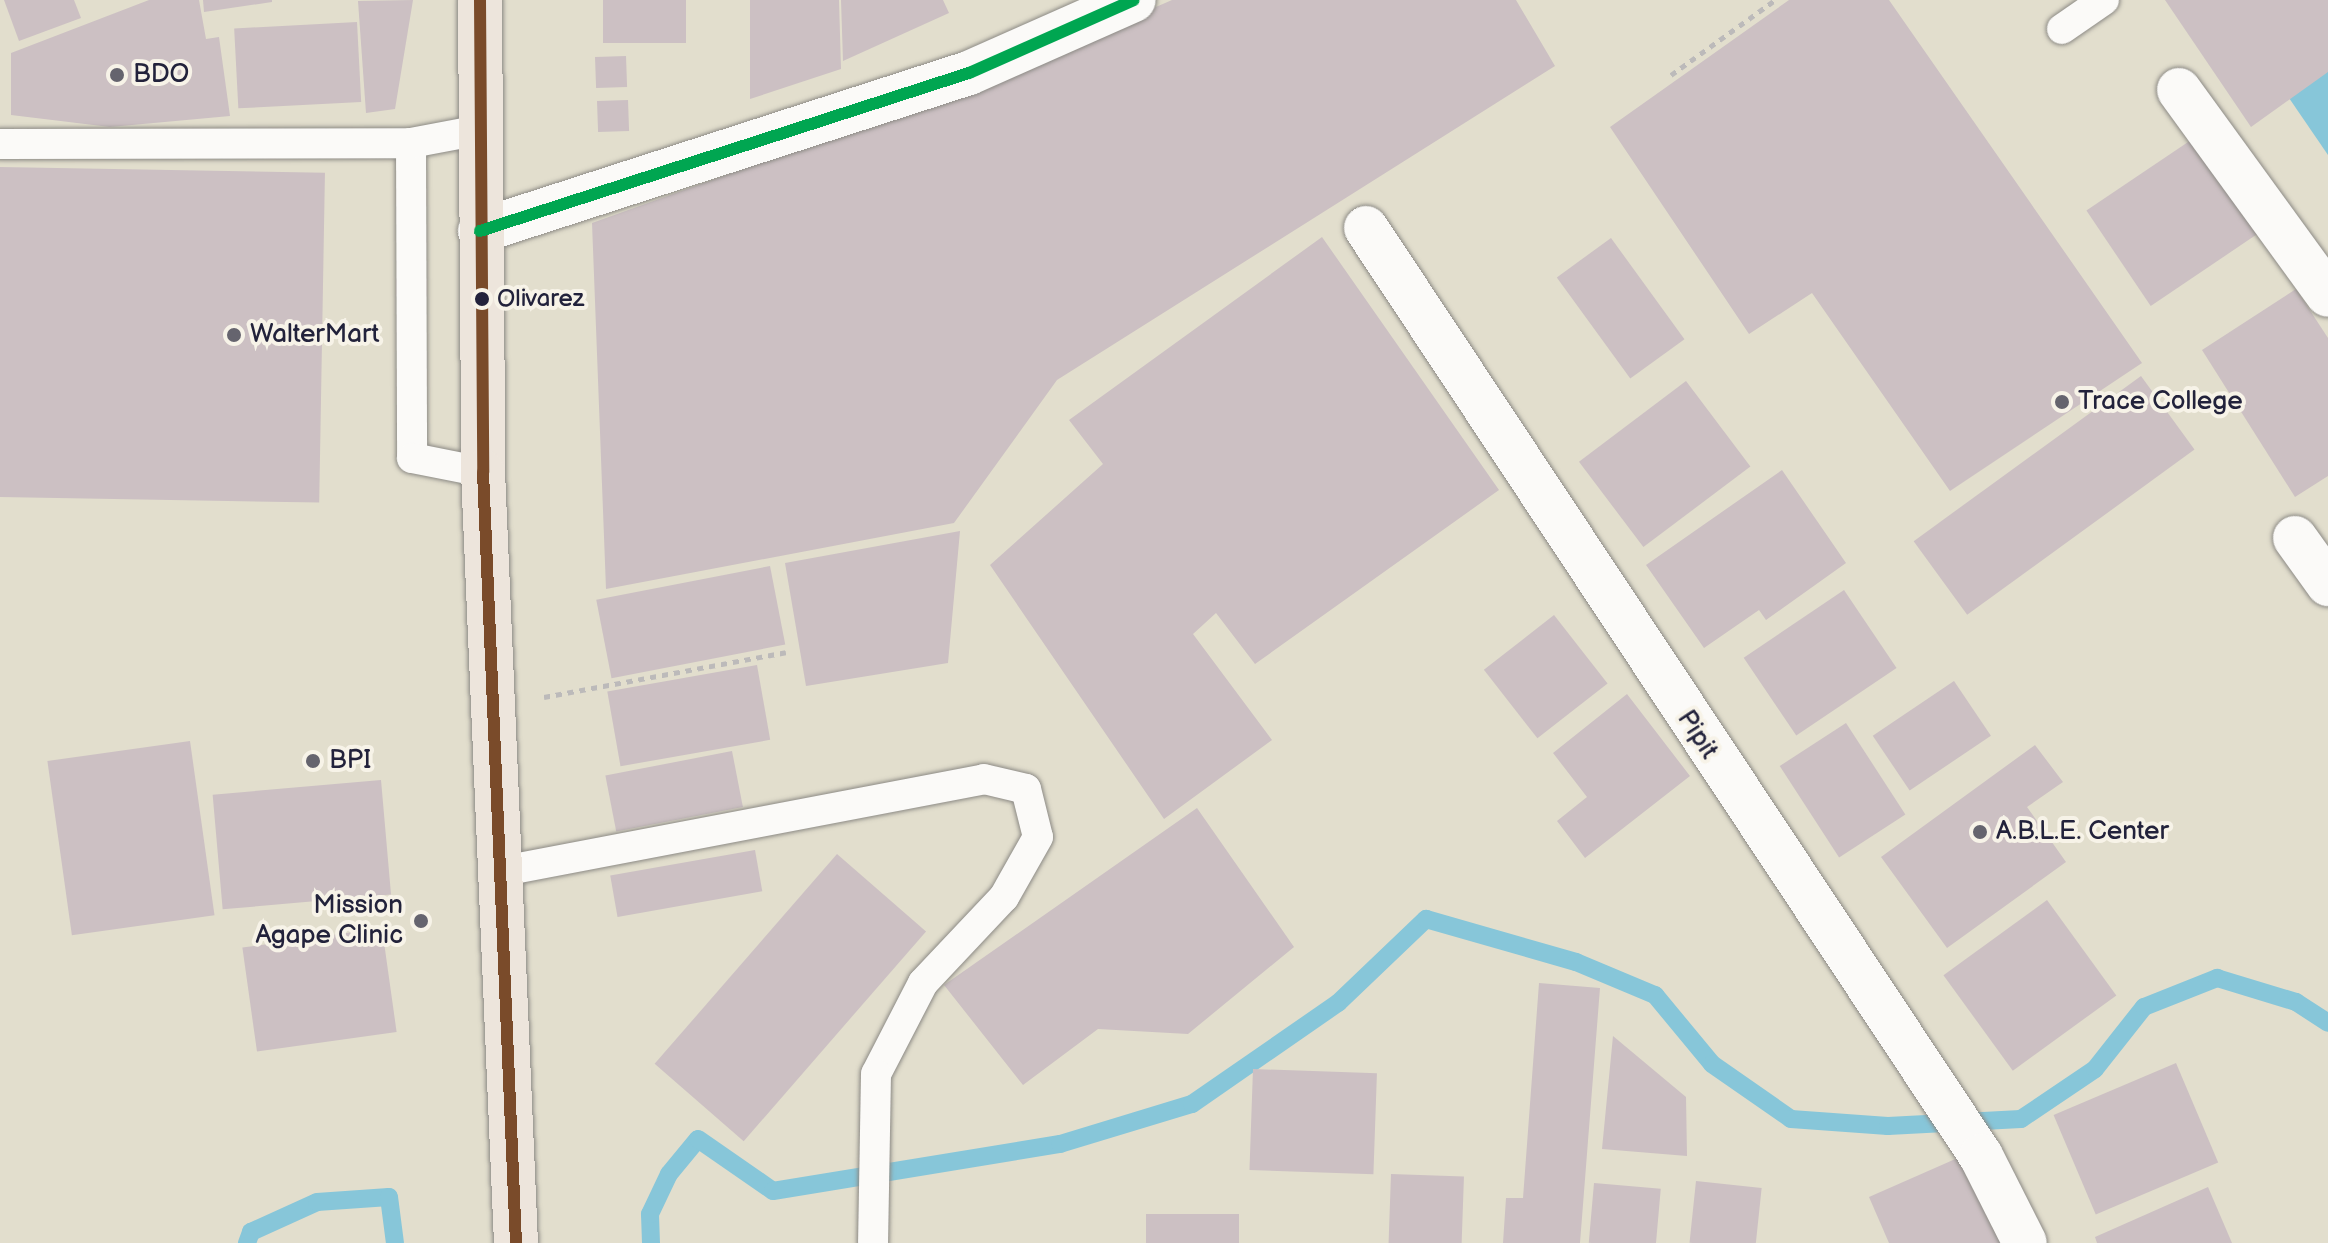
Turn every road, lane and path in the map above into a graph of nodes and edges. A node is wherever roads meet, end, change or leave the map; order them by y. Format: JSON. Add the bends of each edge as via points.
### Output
{"nodes":[{"id":1,"x":480,"y":0,"type":"edge"},
{"id":2,"x":1134,"y":0,"type":"edge"},
{"id":3,"x":1775,"y":0,"type":"edge"},
{"id":4,"x":2104,"y":0,"type":"edge"},
{"id":5,"x":2062,"y":29,"type":"dead end"},
{"id":6,"x":1671,"y":75,"type":"dead end"},
{"id":7,"x":2179,"y":90,"type":"dead end"},
{"id":8,"x":480,"y":130,"type":"junction"},
{"id":9,"x":411,"y":143,"type":"junction"},
{"id":10,"x":0,"y":144,"type":"edge"},
{"id":11,"x":1366,"y":228,"type":"dead end"},
{"id":12,"x":480,"y":231,"type":"junction"},
{"id":13,"x":2328,"y":295,"type":"edge"},
{"id":14,"x":483,"y":472,"type":"junction"},
{"id":15,"x":2295,"y":538,"type":"dead end"},
{"id":16,"x":2328,"y":584,"type":"edge"},
{"id":17,"x":786,"y":652,"type":"dead end"},
{"id":18,"x":492,"y":707,"type":"junction"},
{"id":19,"x":503,"y":871,"type":"junction"},
{"id":20,"x":516,"y":1243,"type":"edge"},
{"id":21,"x":873,"y":1243,"type":"edge"},
{"id":22,"x":2025,"y":1243,"type":"edge"}],
"edges":[{"from":1,"to":8,"type":"main road"},
{"from":2,"to":12,"type":"street","via":[[969,73]]},
{"from":3,"to":6,"type":"path"},
{"from":4,"to":5,"type":"lane"},
{"from":7,"to":13,"type":"street"},
{"from":8,"to":9,"type":"lane"},
{"from":8,"to":12,"type":"main road"},
{"from":9,"to":10,"type":"lane"},
{"from":9,"to":14,"type":"lane","via":[[412,458]]},
{"from":11,"to":22,"type":"street","name":"Pipit","via":[[1981,1156]]},
{"from":12,"to":14,"type":"main road"},
{"from":14,"to":18,"type":"main road"},
{"from":15,"to":16,"type":"street"},
{"from":17,"to":18,"type":"path"},
{"from":18,"to":19,"type":"main road"},
{"from":19,"to":20,"type":"main road"},
{"from":19,"to":21,"type":"lane","via":[[984,779],[1026,789],[1038,837],[1004,897],[923,983],[876,1074]]}]}
